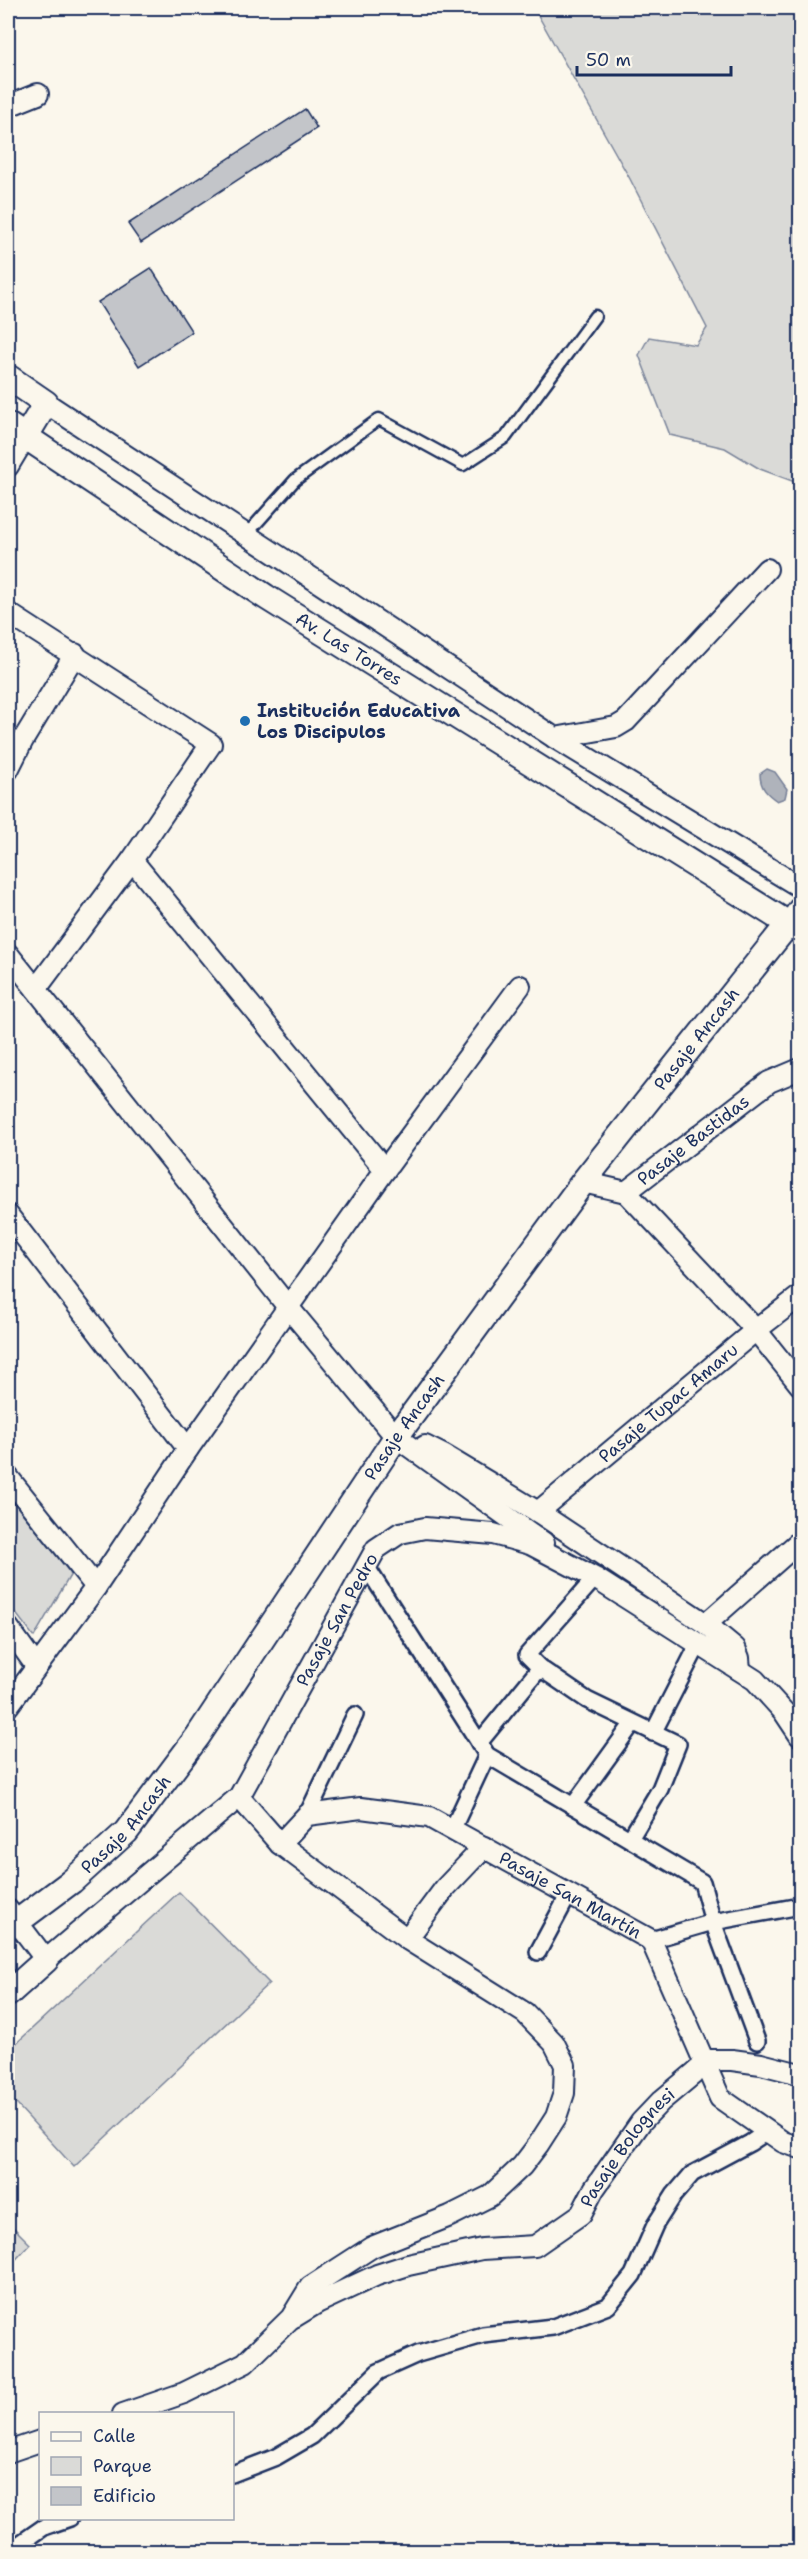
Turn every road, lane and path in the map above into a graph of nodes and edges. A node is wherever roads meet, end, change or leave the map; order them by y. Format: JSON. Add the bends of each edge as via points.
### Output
{"nodes":[{"id":1,"x":38,"y":94,"type":"dead end"},
{"id":2,"x":8,"y":106,"type":"edge"},
{"id":3,"x":595,"y":316,"type":"dead end"},
{"id":4,"x":8,"y":377,"type":"edge"},
{"id":5,"x":45,"y":403,"type":"junction"},
{"id":6,"x":17,"y":430,"type":"edge"},
{"id":7,"x":8,"y":466,"type":"edge"},
{"id":8,"x":247,"y":534,"type":"junction"},
{"id":9,"x":767,"y":569,"type":"dead end"},
{"id":10,"x":8,"y":613,"type":"edge"},
{"id":11,"x":75,"y":654,"type":"junction"},
{"id":12,"x":555,"y":738,"type":"junction"},
{"id":13,"x":8,"y":770,"type":"edge"},
{"id":14,"x":132,"y":860,"type":"junction"},
{"id":15,"x":801,"y":887,"type":"edge"},
{"id":16,"x":797,"y":920,"type":"edge"},
{"id":17,"x":8,"y":954,"type":"edge"},
{"id":18,"x":520,"y":986,"type":"dead end"},
{"id":19,"x":36,"y":989,"type":"junction"},
{"id":20,"x":801,"y":1069,"type":"edge"},
{"id":21,"x":385,"y":1170,"type":"junction"},
{"id":22,"x":584,"y":1182,"type":"junction"},
{"id":23,"x":626,"y":1192,"type":"junction"},
{"id":24,"x":10,"y":1223,"type":"edge"},
{"id":25,"x":801,"y":1296,"type":"edge"},
{"id":26,"x":288,"y":1307,"type":"junction"},
{"id":27,"x":756,"y":1330,"type":"junction"},
{"id":28,"x":801,"y":1385,"type":"edge"},
{"id":29,"x":396,"y":1437,"type":"junction"},
{"id":30,"x":188,"y":1449,"type":"junction"},
{"id":31,"x":8,"y":1477,"type":"edge"},
{"id":32,"x":538,"y":1512,"type":"junction"},
{"id":33,"x":801,"y":1541,"type":"edge"},
{"id":34,"x":366,"y":1566,"type":"junction"},
{"id":35,"x":574,"y":1566,"type":"junction"},
{"id":36,"x":595,"y":1578,"type":"junction"},
{"id":37,"x":96,"y":1587,"type":"junction"},
{"id":38,"x":706,"y":1624,"type":"junction"},
{"id":39,"x":8,"y":1627,"type":"edge"},
{"id":40,"x":699,"y":1643,"type":"junction"},
{"id":41,"x":36,"y":1666,"type":"junction"},
{"id":42,"x":540,"y":1668,"type":"junction"},
{"id":43,"x":740,"y":1670,"type":"junction"},
{"id":44,"x":8,"y":1706,"type":"edge"},
{"id":45,"x":355,"y":1715,"type":"dead end"},
{"id":46,"x":633,"y":1723,"type":"junction"},
{"id":47,"x":653,"y":1733,"type":"junction"},
{"id":48,"x":801,"y":1736,"type":"edge"},
{"id":49,"x":483,"y":1749,"type":"junction"},
{"id":50,"x":239,"y":1797,"type":"junction"},
{"id":51,"x":573,"y":1806,"type":"junction"},
{"id":52,"x":308,"y":1815,"type":"junction"},
{"id":53,"x":452,"y":1830,"type":"junction"},
{"id":54,"x":630,"y":1839,"type":"junction"},
{"id":55,"x":280,"y":1844,"type":"junction"},
{"id":56,"x":484,"y":1847,"type":"junction"},
{"id":57,"x":569,"y":1894,"type":"junction"},
{"id":58,"x":801,"y":1906,"type":"edge"},
{"id":59,"x":12,"y":1916,"type":"edge"},
{"id":60,"x":713,"y":1922,"type":"junction"},
{"id":61,"x":407,"y":1939,"type":"junction"},
{"id":62,"x":651,"y":1940,"type":"junction"},
{"id":63,"x":538,"y":1952,"type":"dead end"},
{"id":64,"x":46,"y":1960,"type":"junction"},
{"id":65,"x":8,"y":1995,"type":"edge"},
{"id":66,"x":757,"y":2041,"type":"dead end"},
{"id":67,"x":706,"y":2064,"type":"junction"},
{"id":68,"x":801,"y":2074,"type":"edge"},
{"id":69,"x":768,"y":2131,"type":"junction"},
{"id":70,"x":801,"y":2148,"type":"edge"},
{"id":71,"x":291,"y":2318,"type":"junction"},
{"id":72,"x":167,"y":2407,"type":"edge"},
{"id":73,"x":136,"y":2412,"type":"edge"},
{"id":74,"x":39,"y":2441,"type":"edge"},
{"id":75,"x":8,"y":2452,"type":"edge"},
{"id":76,"x":234,"y":2473,"type":"edge"},
{"id":77,"x":64,"y":2520,"type":"edge"},
{"id":78,"x":8,"y":2552,"type":"edge"}],
"edges":[{"from":1,"to":2,"type":"street"},
{"from":3,"to":8,"type":"lane","via":[[506,437],[463,465],[379,419],[295,480]]},
{"from":4,"to":5,"type":"street"},
{"from":5,"to":6,"type":"street"},
{"from":5,"to":8,"type":"street"},
{"from":6,"to":7,"type":"street"},
{"from":6,"to":16,"type":"street","name":"Av. Las Torres","via":[[266,597]]},
{"from":8,"to":12,"type":"street"},
{"from":9,"to":12,"type":"street","via":[[626,721],[616,728]]},
{"from":10,"to":11,"type":"street"},
{"from":11,"to":13,"type":"street"},
{"from":11,"to":14,"type":"street","via":[[211,744]]},
{"from":12,"to":15,"type":"street"},
{"from":14,"to":19,"type":"street"},
{"from":14,"to":21,"type":"street"},
{"from":16,"to":22,"type":"street","name":"Pasaje Ancash"},
{"from":17,"to":19,"type":"street"},
{"from":18,"to":21,"type":"street"},
{"from":19,"to":26,"type":"street"},
{"from":20,"to":23,"type":"street","name":"Pasaje Bastidas","via":[[769,1082]]},
{"from":21,"to":26,"type":"street"},
{"from":22,"to":23,"type":"street","name":"Pasaje Bastidas"},
{"from":22,"to":29,"type":"street","name":"Pasaje Ancash"},
{"from":23,"to":27,"type":"street"},
{"from":24,"to":30,"type":"street"},
{"from":25,"to":27,"type":"street","name":"Pasaje Tupac Amaru"},
{"from":26,"to":29,"type":"street"},
{"from":26,"to":30,"type":"street"},
{"from":27,"to":28,"type":"street"},
{"from":27,"to":32,"type":"street","name":"Pasaje Tupac Amaru"},
{"from":29,"to":32,"type":"street","via":[[439,1452]]},
{"from":29,"to":35,"type":"street"},
{"from":29,"to":59,"type":"street","name":"Pasaje Ancash","via":[[198,1736],[126,1832],[72,1881]]},
{"from":30,"to":37,"type":"street"},
{"from":31,"to":37,"type":"street"},
{"from":32,"to":38,"type":"street"},
{"from":33,"to":38,"type":"street"},
{"from":34,"to":35,"type":"street","name":"Pasaje San Pedro","via":[[376,1549],[400,1533],[425,1527],[493,1534],[530,1544]]},
{"from":34,"to":49,"type":"street"},
{"from":34,"to":50,"type":"street","name":"Pasaje San Pedro"},
{"from":35,"to":36,"type":"street","name":"Pasaje San Pedro"},
{"from":36,"to":40,"type":"street","name":"Pasaje San Pedro"},
{"from":36,"to":42,"type":"street","via":[[527,1654]]},
{"from":37,"to":41,"type":"street"},
{"from":38,"to":43,"type":"street","via":[[735,1648]]},
{"from":39,"to":41,"type":"street"},
{"from":40,"to":43,"type":"street","name":"Pasaje San Pedro"},
{"from":40,"to":47,"type":"street"},
{"from":41,"to":44,"type":"street"},
{"from":42,"to":46,"type":"street","via":[[586,1700]]},
{"from":42,"to":49,"type":"street"},
{"from":43,"to":48,"type":"street","name":"Pasaje San Pedro","via":[[771,1696]]},
{"from":45,"to":52,"type":"street"},
{"from":46,"to":47,"type":"street"},
{"from":46,"to":51,"type":"street"},
{"from":47,"to":54,"type":"street","via":[[678,1744],[660,1789]]},
{"from":49,"to":51,"type":"street"},
{"from":49,"to":53,"type":"street"},
{"from":50,"to":55,"type":"street"},
{"from":50,"to":64,"type":"street","name":"Pasaje San Pedro"},
{"from":51,"to":54,"type":"street"},
{"from":52,"to":53,"type":"street","name":"Pasaje San Martín","via":[[361,1808],[429,1817]]},
{"from":52,"to":55,"type":"street"},
{"from":53,"to":56,"type":"street","name":"Pasaje San Martín"},
{"from":54,"to":60,"type":"street","via":[[702,1882]]},
{"from":55,"to":61,"type":"street"},
{"from":56,"to":57,"type":"street","name":"Pasaje San Martín"},
{"from":56,"to":61,"type":"street","via":[[446,1887]]},
{"from":57,"to":62,"type":"street","name":"Pasaje San Martín"},
{"from":57,"to":63,"type":"street"},
{"from":58,"to":60,"type":"street"},
{"from":59,"to":64,"type":"street"},
{"from":60,"to":62,"type":"street"},
{"from":60,"to":66,"type":"street"},
{"from":61,"to":71,"type":"street","via":[[525,2013],[554,2043],[565,2065],[564,2093],[556,2117],[538,2145],[490,2196],[372,2247],[340,2266],[310,2287]]},
{"from":62,"to":67,"type":"street","name":"Pasaje San Martín"},
{"from":64,"to":65,"type":"street","name":"Pasaje San Pedro"},
{"from":67,"to":68,"type":"street","via":[[710,2060],[732,2060]]},
{"from":67,"to":69,"type":"street","name":"Pasaje San Martín","via":[[720,2098]]},
{"from":67,"to":71,"type":"street","name":"Pasaje Bolognesi","via":[[641,2122],[594,2188],[581,2214],[535,2246],[482,2249],[408,2265],[377,2275]]},
{"from":69,"to":70,"type":"street","name":"Pasaje San Martín"},
{"from":69,"to":76,"type":"street","via":[[693,2174],[674,2195],[655,2225],[633,2275],[608,2306],[553,2327],[483,2335],[378,2372],[312,2436],[276,2457]]},
{"from":71,"to":72,"type":"street","via":[[245,2363],[184,2393]]},
{"from":72,"to":73,"type":"street"},
{"from":74,"to":75,"type":"street"},
{"from":77,"to":78,"type":"street","via":[[44,2527]]}]}
